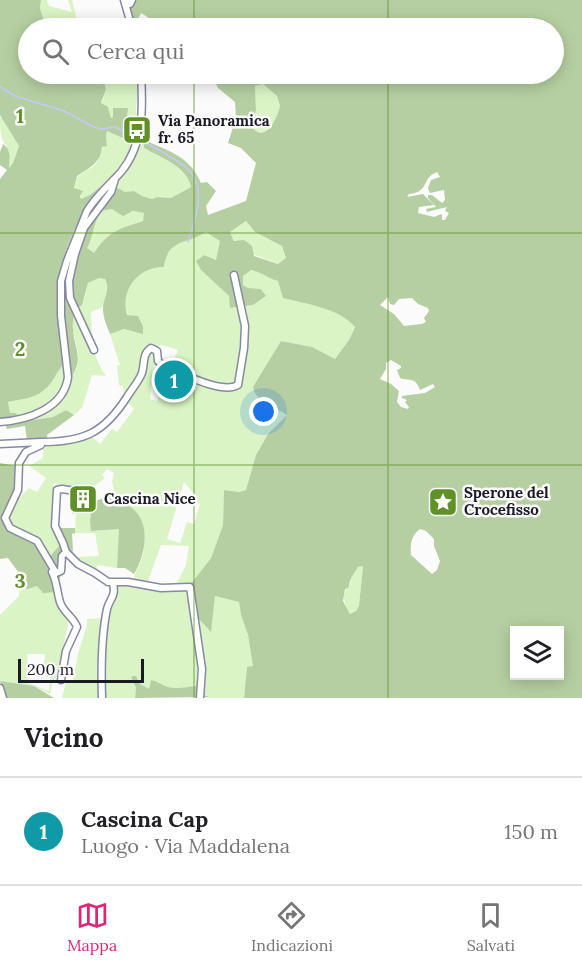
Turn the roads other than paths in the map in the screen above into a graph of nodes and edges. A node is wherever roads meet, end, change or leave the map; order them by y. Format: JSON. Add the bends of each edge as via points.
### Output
{"nodes":[{"id":1,"x":132,"y":0,"type":"edge"},
{"id":2,"x":124,"y":1,"type":"edge"},
{"id":3,"x":129,"y":18,"type":"edge"},
{"id":4,"x":141,"y":84,"type":"edge"},
{"id":5,"x":116,"y":178,"type":"junction"},
{"id":6,"x":234,"y":275,"type":"dead end"},
{"id":7,"x":94,"y":350,"type":"dead end"},
{"id":8,"x":0,"y":422,"type":"edge"},
{"id":9,"x":41,"y":442,"type":"junction"},
{"id":10,"x":0,"y":444,"type":"edge"},
{"id":11,"x":75,"y":491,"type":"dead end"},
{"id":12,"x":66,"y":552,"type":"junction"},
{"id":13,"x":48,"y":560,"type":"junction"},
{"id":14,"x":60,"y":572,"type":"junction"},
{"id":15,"x":56,"y":581,"type":"junction"},
{"id":16,"x":113,"y":583,"type":"junction"},
{"id":17,"x":61,"y":680,"type":"dead end"},
{"id":18,"x":0,"y":688,"type":"edge"},
{"id":19,"x":3,"y":698,"type":"edge"},
{"id":20,"x":102,"y":698,"type":"edge"},
{"id":21,"x":200,"y":698,"type":"edge"}],
"edges":[{"from":1,"to":2,"type":"street","via":[[130,4]]},
{"from":2,"to":3,"type":"street"},
{"from":4,"to":5,"type":"street","via":[[140,136]]},
{"from":5,"to":7,"type":"street","via":[[111,192],[84,228],[69,281],[70,298]]},
{"from":5,"to":8,"type":"street","via":[[83,217],[63,272],[60,303],[68,377],[64,393],[57,402],[38,412]]},
{"from":6,"to":9,"type":"street","via":[[245,326],[238,385],[230,389],[163,366],[157,351],[151,348],[145,353],[139,379],[104,425],[85,437]]},
{"from":9,"to":10,"type":"street"},
{"from":9,"to":13,"type":"street","via":[[18,463],[18,490],[5,518],[10,528],[37,541]]},
{"from":11,"to":12,"type":"street","via":[[56,487],[55,526]]},
{"from":12,"to":14,"type":"street"},
{"from":12,"to":16,"type":"street","via":[[78,564]]},
{"from":13,"to":14,"type":"street","via":[[56,573]]},
{"from":13,"to":15,"type":"street"},
{"from":14,"to":15,"type":"street"},
{"from":15,"to":17,"type":"street","via":[[64,611],[77,627],[66,651]]},
{"from":16,"to":20,"type":"street","via":[[114,597],[107,609],[102,648]]},
{"from":16,"to":21,"type":"street","via":[[190,587],[202,669]]},
{"from":18,"to":19,"type":"street"}]}
